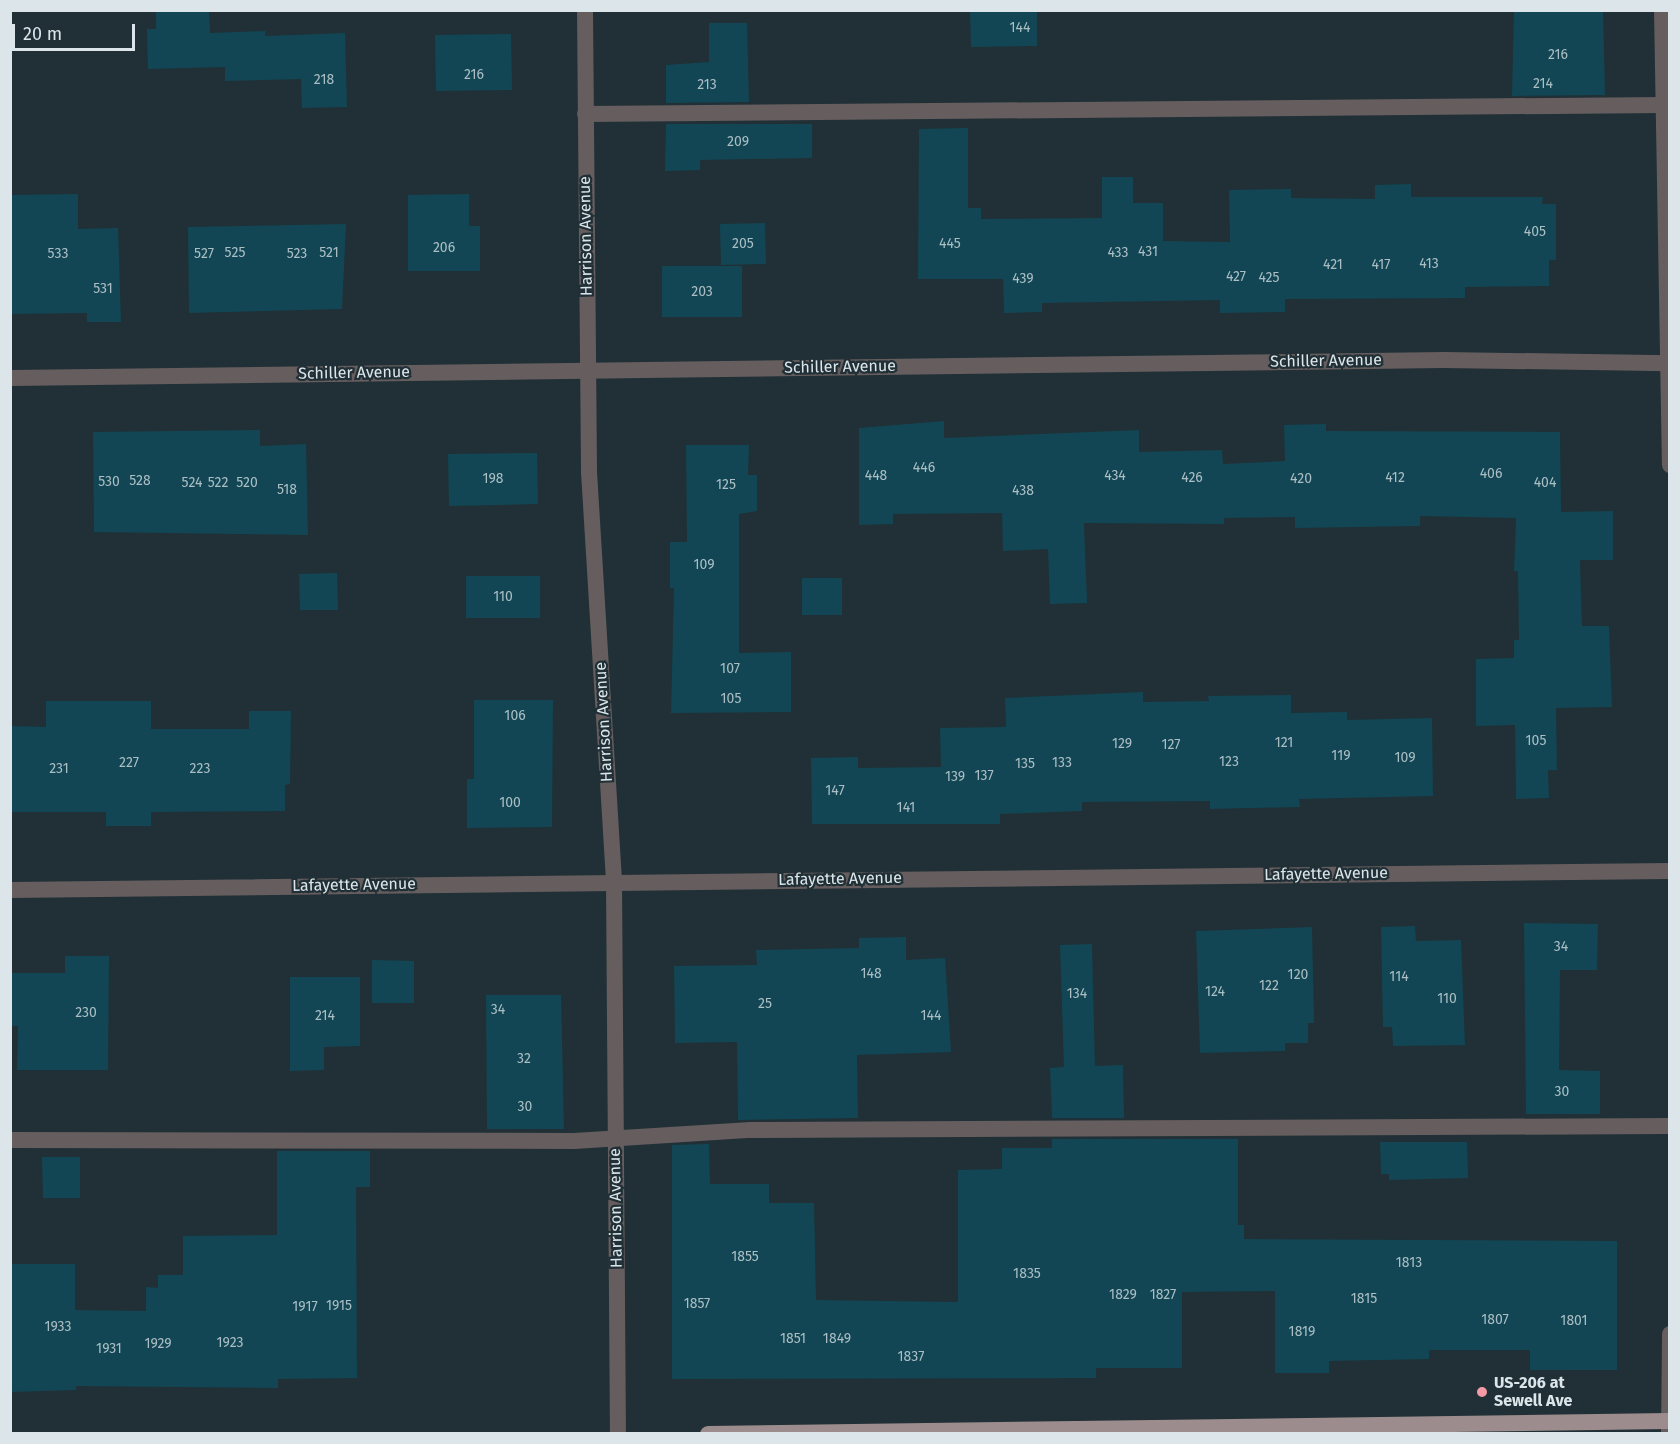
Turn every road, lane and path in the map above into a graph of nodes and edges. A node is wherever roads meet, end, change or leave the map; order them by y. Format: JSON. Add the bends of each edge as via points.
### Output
{"nodes":[{"id":1,"x":585,"y":10,"type":"edge"},
{"id":2,"x":1662,"y":10,"type":"edge"},
{"id":3,"x":1664,"y":105,"type":"junction"},
{"id":4,"x":585,"y":114,"type":"junction"},
{"id":5,"x":1669,"y":363,"type":"edge"},
{"id":6,"x":588,"y":370,"type":"junction"},
{"id":7,"x":10,"y":378,"type":"edge"},
{"id":8,"x":1670,"y":465,"type":"edge"},
{"id":9,"x":1670,"y":871,"type":"edge"},
{"id":10,"x":614,"y":881,"type":"junction"},
{"id":11,"x":10,"y":890,"type":"edge"},
{"id":12,"x":1670,"y":1126,"type":"edge"},
{"id":13,"x":615,"y":1136,"type":"junction"},
{"id":14,"x":10,"y":1140,"type":"edge"},
{"id":15,"x":1670,"y":1334,"type":"edge"},
{"id":16,"x":1669,"y":1421,"type":"edge"},
{"id":17,"x":618,"y":1434,"type":"edge"},
{"id":18,"x":708,"y":1434,"type":"edge"},
{"id":19,"x":1669,"y":1434,"type":"edge"}],
"edges":[{"from":1,"to":4,"type":"street","name":"Harrison Avenue"},
{"from":2,"to":3,"type":"street"},
{"from":3,"to":4,"type":"street"},
{"from":3,"to":5,"type":"street"},
{"from":4,"to":6,"type":"street","name":"Harrison Avenue"},
{"from":5,"to":6,"type":"street","name":"Schiller Avenue","via":[[1444,360]]},
{"from":5,"to":8,"type":"street"},
{"from":6,"to":7,"type":"street","name":"Schiller Avenue"},
{"from":6,"to":10,"type":"street","name":"Harrison Avenue","via":[[589,472]]},
{"from":9,"to":10,"type":"street","name":"Lafayette Avenue"},
{"from":10,"to":11,"type":"street","name":"Lafayette Avenue"},
{"from":10,"to":13,"type":"street","name":"Harrison Avenue"},
{"from":12,"to":13,"type":"street","via":[[762,1130]]},
{"from":13,"to":14,"type":"street","via":[[574,1141]]},
{"from":13,"to":17,"type":"street","name":"Harrison Avenue"},
{"from":15,"to":16,"type":"street"},
{"from":16,"to":18,"type":"main road"},
{"from":16,"to":19,"type":"street"}]}
